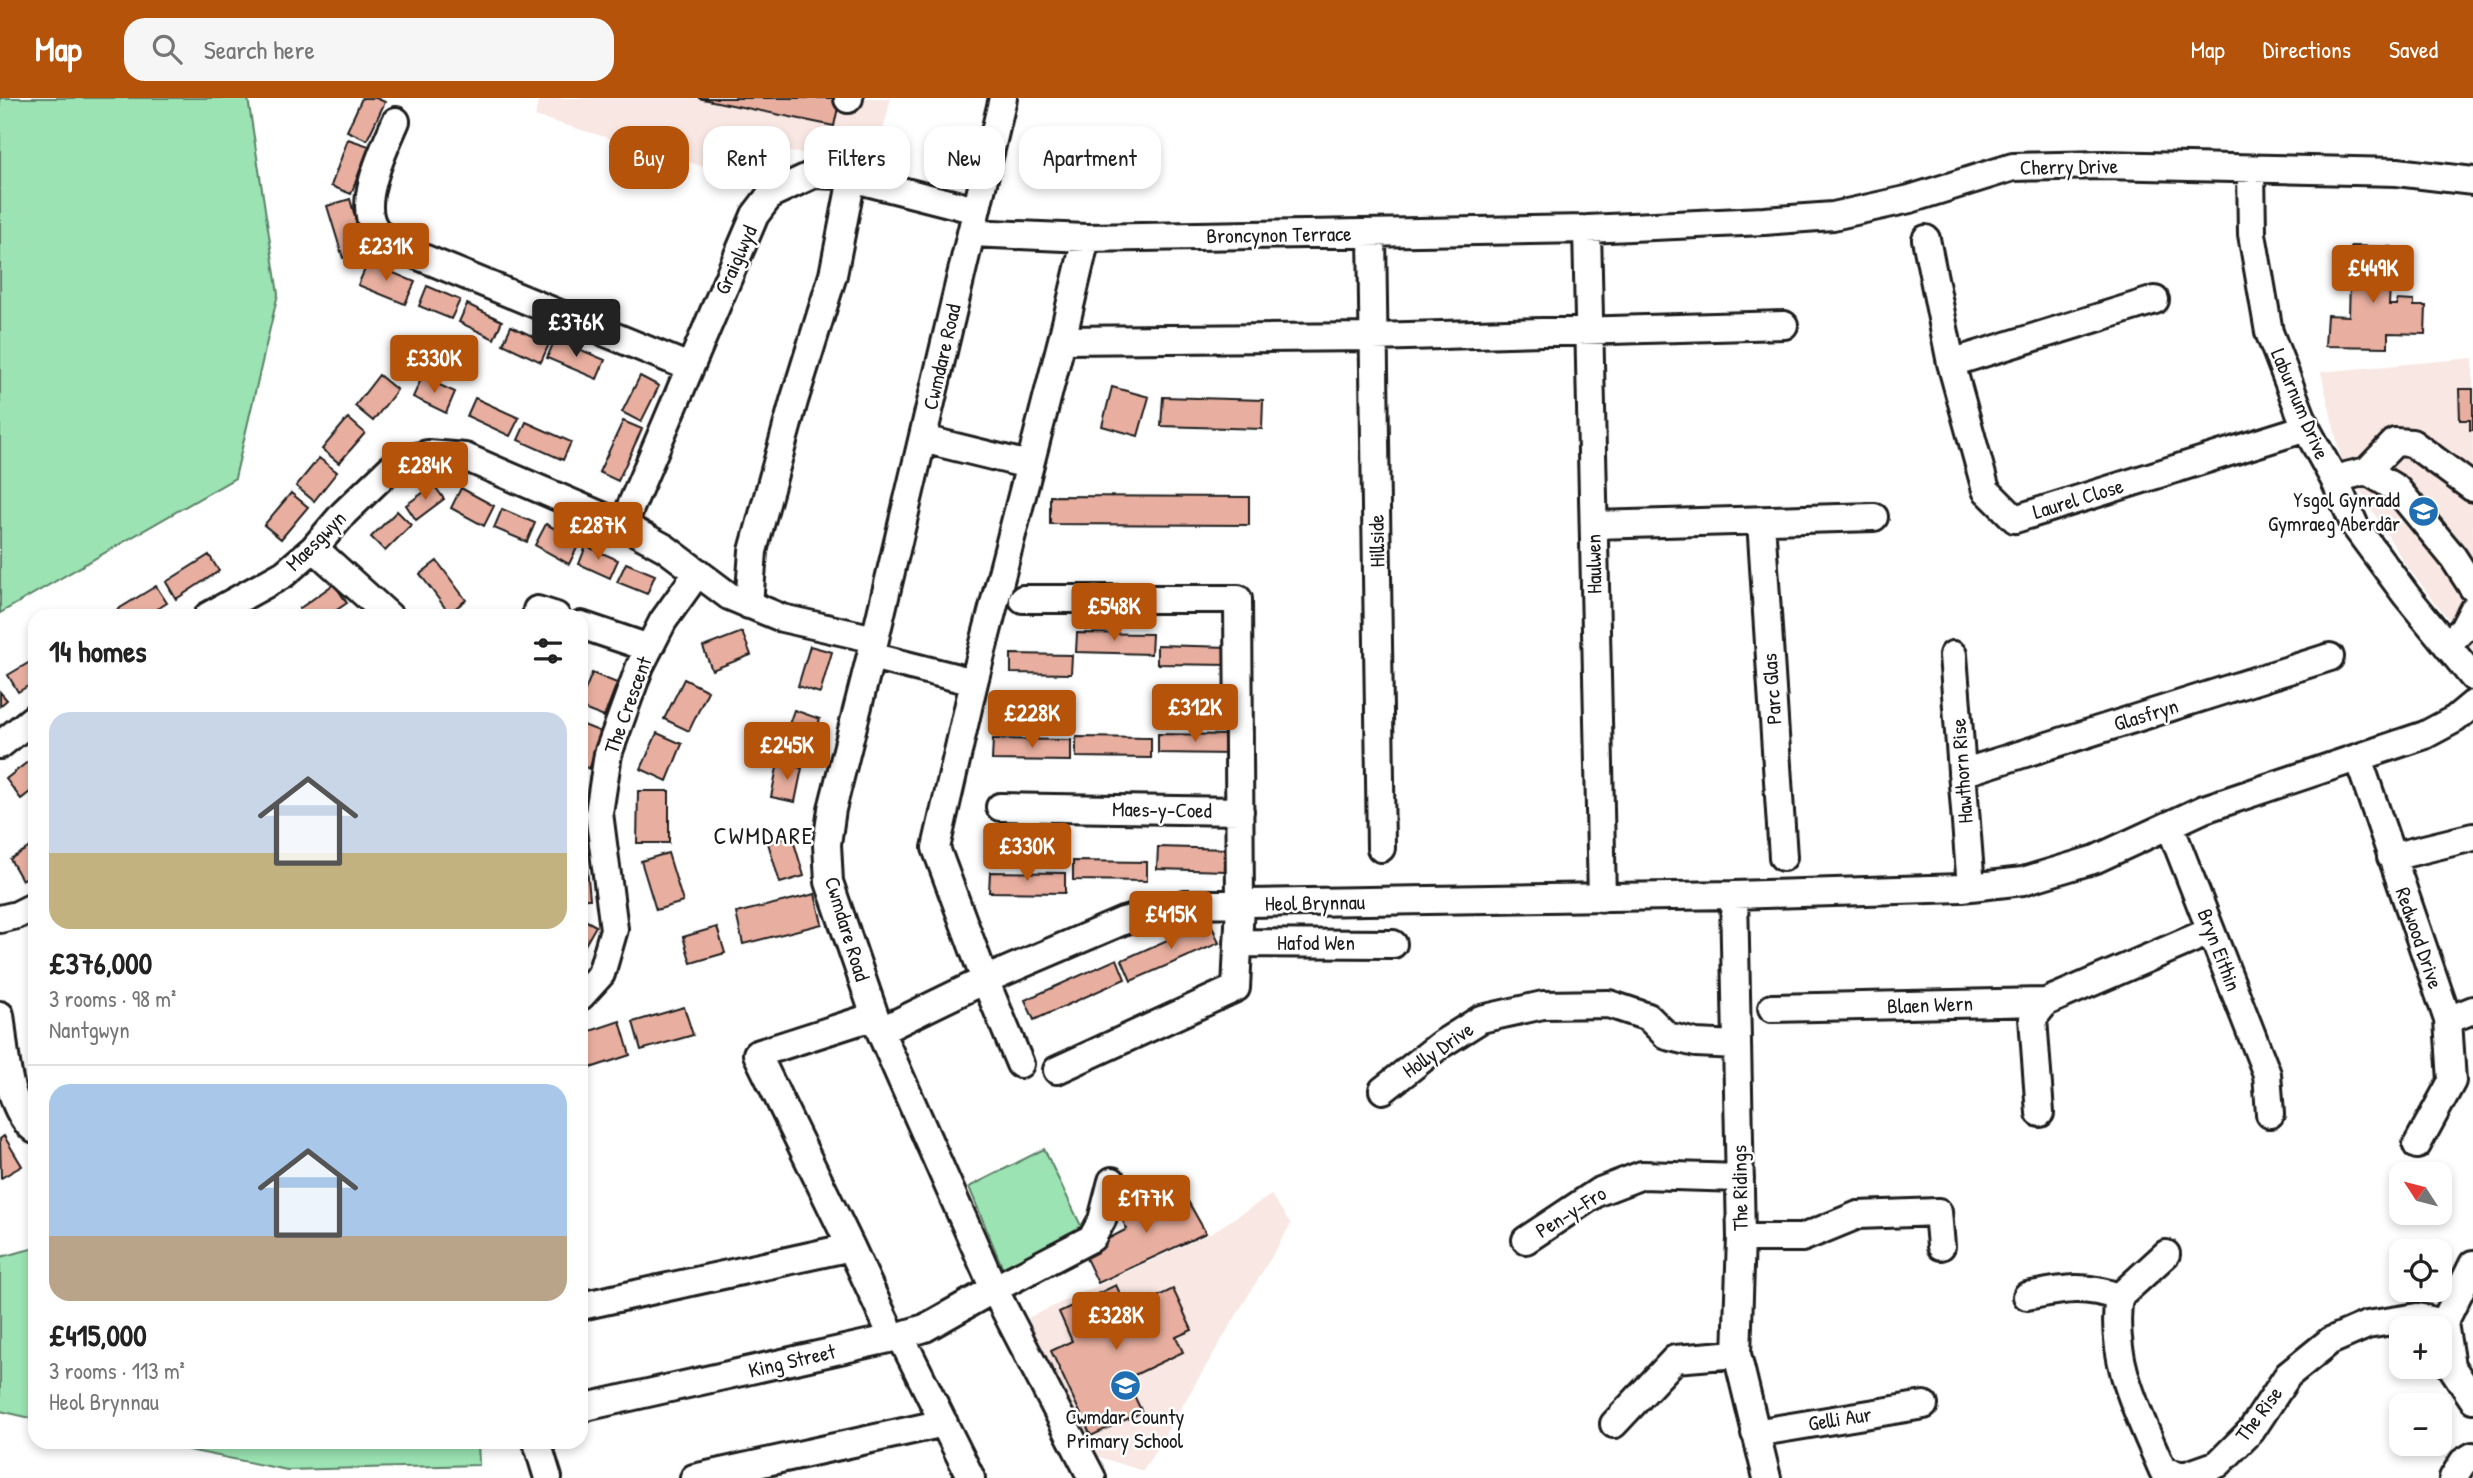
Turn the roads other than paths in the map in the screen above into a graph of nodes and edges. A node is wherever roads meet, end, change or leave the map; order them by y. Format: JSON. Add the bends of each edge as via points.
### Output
{"nodes":[{"id":1,"x":1003,"y":98,"type":"edge"},
{"id":2,"x":396,"y":121,"type":"dead end"},
{"id":3,"x":2251,"y":170,"type":"junction"},
{"id":4,"x":804,"y":179,"type":"edge"},
{"id":5,"x":2473,"y":181,"type":"edge"},
{"id":6,"x":850,"y":189,"type":"edge"},
{"id":7,"x":883,"y":189,"type":"edge"},
{"id":8,"x":974,"y":221,"type":"junction"},
{"id":9,"x":1587,"y":229,"type":"junction"},
{"id":10,"x":1372,"y":233,"type":"junction"},
{"id":11,"x":1086,"y":239,"type":"junction"},
{"id":12,"x":1926,"y":239,"type":"dead end"},
{"id":13,"x":2155,"y":300,"type":"dead end"},
{"id":14,"x":1784,"y":325,"type":"dead end"},
{"id":15,"x":1589,"y":331,"type":"junction"},
{"id":16,"x":1374,"y":337,"type":"junction"},
{"id":17,"x":1062,"y":340,"type":"junction"},
{"id":18,"x":1951,"y":362,"type":"junction"},
{"id":19,"x":689,"y":367,"type":"junction"},
{"id":20,"x":2306,"y":428,"type":"junction"},
{"id":21,"x":923,"y":439,"type":"junction"},
{"id":22,"x":1030,"y":465,"type":"junction"},
{"id":23,"x":2367,"y":471,"type":"junction"},
{"id":24,"x":2334,"y":480,"type":"junction"},
{"id":25,"x":2473,"y":488,"type":"edge"},
{"id":26,"x":1874,"y":517,"type":"dead end"},
{"id":27,"x":1761,"y":521,"type":"junction"},
{"id":28,"x":623,"y":525,"type":"junction"},
{"id":29,"x":1594,"y":525,"type":"junction"},
{"id":30,"x":314,"y":548,"type":"junction"},
{"id":31,"x":698,"y":572,"type":"junction"},
{"id":32,"x":2473,"y":588,"type":"edge"},
{"id":33,"x":1023,"y":599,"type":"dead end"},
{"id":34,"x":749,"y":604,"type":"junction"},
{"id":35,"x":253,"y":605,"type":"edge"},
{"id":36,"x":381,"y":609,"type":"edge"},
{"id":37,"x":2473,"y":610,"type":"edge"},
{"id":38,"x":588,"y":627,"type":"edge"},
{"id":39,"x":2447,"y":645,"type":"junction"},
{"id":40,"x":649,"y":648,"type":"junction"},
{"id":41,"x":873,"y":648,"type":"junction"},
{"id":42,"x":1954,"y":655,"type":"dead end"},
{"id":43,"x":2330,"y":657,"type":"dead end"},
{"id":44,"x":2473,"y":677,"type":"edge"},
{"id":45,"x":974,"y":682,"type":"junction"},
{"id":46,"x":2473,"y":704,"type":"edge"},
{"id":47,"x":28,"y":723,"type":"edge"},
{"id":48,"x":0,"y":745,"type":"edge"},
{"id":49,"x":2358,"y":758,"type":"junction"},
{"id":50,"x":1962,"y":773,"type":"junction"},
{"id":51,"x":1000,"y":807,"type":"dead end"},
{"id":52,"x":1240,"y":811,"type":"junction"},
{"id":53,"x":2170,"y":826,"type":"junction"},
{"id":54,"x":2473,"y":837,"type":"edge"},
{"id":55,"x":1381,"y":848,"type":"dead end"},
{"id":56,"x":1783,"y":857,"type":"dead end"},
{"id":57,"x":2391,"y":857,"type":"junction"},
{"id":58,"x":1971,"y":887,"type":"junction"},
{"id":59,"x":1734,"y":895,"type":"junction"},
{"id":60,"x":1602,"y":898,"type":"junction"},
{"id":61,"x":1240,"y":904,"type":"junction"},
{"id":62,"x":28,"y":910,"type":"edge"},
{"id":63,"x":0,"y":919,"type":"edge"},
{"id":64,"x":2211,"y":932,"type":"junction"},
{"id":65,"x":1238,"y":943,"type":"junction"},
{"id":66,"x":1394,"y":943,"type":"dead end"},
{"id":67,"x":985,"y":980,"type":"junction"},
{"id":68,"x":588,"y":988,"type":"edge"},
{"id":69,"x":2046,"y":1002,"type":"junction"},
{"id":70,"x":1772,"y":1008,"type":"dead end"},
{"id":71,"x":2473,"y":1010,"type":"edge"},
{"id":72,"x":0,"y":1015,"type":"edge"},
{"id":73,"x":2448,"y":1020,"type":"junction"},
{"id":74,"x":878,"y":1023,"type":"junction"},
{"id":75,"x":1737,"y":1045,"type":"junction"},
{"id":76,"x":1020,"y":1064,"type":"dead end"},
{"id":77,"x":1057,"y":1070,"type":"dead end"},
{"id":78,"x":1383,"y":1090,"type":"dead end"},
{"id":79,"x":2040,"y":1113,"type":"dead end"},
{"id":80,"x":2270,"y":1114,"type":"dead end"},
{"id":81,"x":28,"y":1125,"type":"edge"},
{"id":82,"x":2417,"y":1145,"type":"dead end"},
{"id":83,"x":1740,"y":1178,"type":"junction"},
{"id":84,"x":1112,"y":1181,"type":"dead end"},
{"id":85,"x":1741,"y":1238,"type":"junction"},
{"id":86,"x":1526,"y":1240,"type":"dead end"},
{"id":87,"x":1941,"y":1246,"type":"dead end"},
{"id":88,"x":851,"y":1247,"type":"junction"},
{"id":89,"x":2166,"y":1254,"type":"dead end"},
{"id":90,"x":2473,"y":1264,"type":"edge"},
{"id":91,"x":994,"y":1289,"type":"junction"},
{"id":92,"x":2027,"y":1296,"type":"dead end"},
{"id":93,"x":2119,"y":1297,"type":"junction"},
{"id":94,"x":588,"y":1304,"type":"edge"},
{"id":95,"x":2447,"y":1316,"type":"edge"},
{"id":96,"x":2389,"y":1321,"type":"edge"},
{"id":97,"x":896,"y":1336,"type":"junction"},
{"id":98,"x":1737,"y":1354,"type":"junction"},
{"id":99,"x":2452,"y":1368,"type":"edge"},
{"id":100,"x":2473,"y":1399,"type":"edge"},
{"id":101,"x":1924,"y":1405,"type":"dead end"},
{"id":102,"x":588,"y":1406,"type":"edge"},
{"id":103,"x":944,"y":1423,"type":"junction"},
{"id":104,"x":1615,"y":1424,"type":"dead end"},
{"id":105,"x":1755,"y":1433,"type":"junction"},
{"id":106,"x":539,"y":1449,"type":"edge"},
{"id":107,"x":2473,"y":1456,"type":"edge"},
{"id":108,"x":548,"y":1478,"type":"edge"},
{"id":109,"x":694,"y":1478,"type":"edge"},
{"id":110,"x":971,"y":1478,"type":"edge"},
{"id":111,"x":1092,"y":1478,"type":"edge"},
{"id":112,"x":1767,"y":1478,"type":"edge"},
{"id":113,"x":2452,"y":1478,"type":"edge"}],
"edges":[{"from":1,"to":8,"type":"street","name":"Cwmdare Road"},
{"from":2,"to":19,"type":"street","via":[[368,204],[373,227],[394,246]]},
{"from":3,"to":5,"type":"street","name":"Cherry Drive","via":[[2397,172]]},
{"from":3,"to":9,"type":"street","name":"Cherry Drive","via":[[2013,167],[1910,199],[1833,216]]},
{"from":3,"to":20,"type":"street","name":"Laburnum Drive","via":[[2252,234],[2269,332]]},
{"from":4,"to":19,"type":"street","name":"Graiglwyd","via":[[771,194],[755,215]]},
{"from":6,"to":34,"type":"street","via":[[833,275],[753,551]]},
{"from":7,"to":8,"type":"street","name":"Graiglwyd"},
{"from":8,"to":11,"type":"street","name":"Broncynon Terrace"},
{"from":8,"to":21,"type":"street","name":"Cwmdare Road"},
{"from":9,"to":10,"type":"street","name":"Broncynon Terrace"},
{"from":9,"to":15,"type":"street","name":"Haulwen"},
{"from":10,"to":11,"type":"street","name":"Broncynon Terrace"},
{"from":10,"to":16,"type":"street","name":"Hillside"},
{"from":11,"to":17,"type":"street"},
{"from":12,"to":18,"type":"street","name":"Laurel Close"},
{"from":13,"to":18,"type":"street"},
{"from":14,"to":15,"type":"street"},
{"from":15,"to":16,"type":"street"},
{"from":15,"to":29,"type":"street","name":"Haulwen"},
{"from":16,"to":17,"type":"street"},
{"from":16,"to":55,"type":"street","name":"Hillside"},
{"from":17,"to":22,"type":"street"},
{"from":18,"to":20,"type":"street","name":"Laurel Close","via":[[1986,490],[2015,519]]},
{"from":19,"to":28,"type":"street","name":"Graiglwyd"},
{"from":20,"to":24,"type":"street","name":"Laburnum Drive"},
{"from":21,"to":22,"type":"street"},
{"from":21,"to":41,"type":"street","name":"Cwmdare Road"},
{"from":22,"to":45,"type":"street"},
{"from":23,"to":24,"type":"street"},
{"from":23,"to":25,"type":"street","via":[[2395,442],[2412,443]]},
{"from":23,"to":32,"type":"street","via":[[2397,489]]},
{"from":24,"to":39,"type":"street","name":"Laburnum Drive","via":[[2355,526]]},
{"from":26,"to":27,"type":"street"},
{"from":27,"to":29,"type":"street"},
{"from":27,"to":56,"type":"street","name":"Parc Glas"},
{"from":28,"to":30,"type":"street","name":"Maesgwyn","via":[[465,457],[428,454],[396,463]]},
{"from":28,"to":31,"type":"street","name":"Maesgwyn"},
{"from":29,"to":60,"type":"street","name":"Haulwen"},
{"from":30,"to":35,"type":"street","name":"Maesgwyn"},
{"from":30,"to":36,"type":"street"},
{"from":31,"to":34,"type":"street","name":"Maesgwyn","via":[[729,596]]},
{"from":31,"to":40,"type":"street","name":"The Crescent"},
{"from":33,"to":52,"type":"street","via":[[1238,599]]},
{"from":34,"to":41,"type":"street","name":"Maesgwyn"},
{"from":37,"to":39,"type":"street"},
{"from":38,"to":40,"type":"street"},
{"from":39,"to":44,"type":"street","name":"Laburnum Drive"},
{"from":40,"to":68,"type":"street","name":"The Crescent","via":[[608,754],[599,813],[614,929],[601,974]]},
{"from":41,"to":45,"type":"street","name":"Maesgwyn"},
{"from":41,"to":74,"type":"street","name":"Cwmdare Road","via":[[831,808],[827,844],[829,882]]},
{"from":42,"to":50,"type":"street","name":"Hawthorn Rise"},
{"from":43,"to":50,"type":"street","name":"Glasfryn"},
{"from":45,"to":67,"type":"street","via":[[936,848]]},
{"from":46,"to":49,"type":"street","name":"Heol Brynnau","via":[[2425,735]]},
{"from":47,"to":48,"type":"street"},
{"from":49,"to":53,"type":"street","name":"Heol Brynnau","via":[[2204,809]]},
{"from":49,"to":57,"type":"street","name":"Redwood Drive"},
{"from":50,"to":58,"type":"street","name":"Hawthorn Rise"},
{"from":51,"to":52,"type":"street","name":"Maes-y-Coed"},
{"from":52,"to":61,"type":"street"},
{"from":53,"to":58,"type":"street","name":"Heol Brynnau","via":[[2096,859],[2023,881]]},
{"from":53,"to":64,"type":"street","name":"Bryn Eithin"},
{"from":54,"to":57,"type":"street"},
{"from":57,"to":73,"type":"street","name":"Redwood Drive"},
{"from":58,"to":59,"type":"street","name":"Heol Brynnau"},
{"from":59,"to":60,"type":"street","name":"Heol Brynnau"},
{"from":59,"to":75,"type":"street","name":"The Ridings"},
{"from":60,"to":61,"type":"street","name":"Heol Brynnau"},
{"from":61,"to":65,"type":"street"},
{"from":61,"to":67,"type":"street","name":"Heol Brynnau","via":[[1185,904],[1123,921]]},
{"from":62,"to":63,"type":"street"},
{"from":64,"to":69,"type":"street","name":"Blaen Wern"},
{"from":64,"to":80,"type":"street","name":"Bryn Eithin"},
{"from":65,"to":66,"type":"street","name":"Hafod Wen"},
{"from":65,"to":77,"type":"street","via":[[1236,988]]},
{"from":67,"to":74,"type":"street","name":"Heol Brynnau"},
{"from":67,"to":76,"type":"street"},
{"from":69,"to":70,"type":"street","name":"Blaen Wern","via":[[1816,1019]]},
{"from":69,"to":79,"type":"street","via":[[2033,1017]]},
{"from":71,"to":73,"type":"street"},
{"from":72,"to":81,"type":"street","via":[[15,1105]]},
{"from":73,"to":82,"type":"street","name":"Redwood Drive","via":[[2452,1081]]},
{"from":74,"to":88,"type":"street","name":"Heol Brynnau","via":[[757,1054]]},
{"from":74,"to":91,"type":"street","name":"Cwmdare Road"},
{"from":75,"to":78,"type":"street","name":"Holly Drive","via":[[1696,1043],[1667,1035],[1648,1017],[1609,1004],[1544,1005],[1481,1019]]},
{"from":75,"to":83,"type":"street","name":"The Ridings"},
{"from":83,"to":85,"type":"street","name":"The Ridings"},
{"from":83,"to":86,"type":"street","name":"Pen-y-Fro","via":[[1642,1175],[1598,1192]]},
{"from":84,"to":91,"type":"street","name":"King Street","via":[[1092,1238]]},
{"from":85,"to":87,"type":"street","via":[[1802,1238],[1858,1215],[1938,1212]]},
{"from":85,"to":98,"type":"street","name":"The Ridings"},
{"from":88,"to":94,"type":"street"},
{"from":88,"to":97,"type":"street"},
{"from":89,"to":93,"type":"street"},
{"from":90,"to":95,"type":"street"},
{"from":91,"to":97,"type":"street","name":"King Street","via":[[925,1328]]},
{"from":91,"to":111,"type":"street","name":"Cwmdare Road"},
{"from":92,"to":93,"type":"street","via":[[2067,1288],[2094,1289]]},
{"from":93,"to":96,"type":"street","name":"The Rise","via":[[2115,1319],[2124,1381],[2163,1471],[2184,1476],[2218,1464],[2251,1431],[2288,1375],[2330,1340]]},
{"from":97,"to":102,"type":"street","name":"King Street"},
{"from":97,"to":103,"type":"street"},
{"from":98,"to":104,"type":"street","via":[[1675,1359]]},
{"from":98,"to":105,"type":"street","name":"The Ridings"},
{"from":99,"to":100,"type":"street"},
{"from":101,"to":105,"type":"street","name":"Gelli Aur"},
{"from":103,"to":109,"type":"street"},
{"from":103,"to":110,"type":"street"},
{"from":105,"to":112,"type":"street","name":"The Ridings"},
{"from":106,"to":108,"type":"street"},
{"from":107,"to":113,"type":"street"}]}
